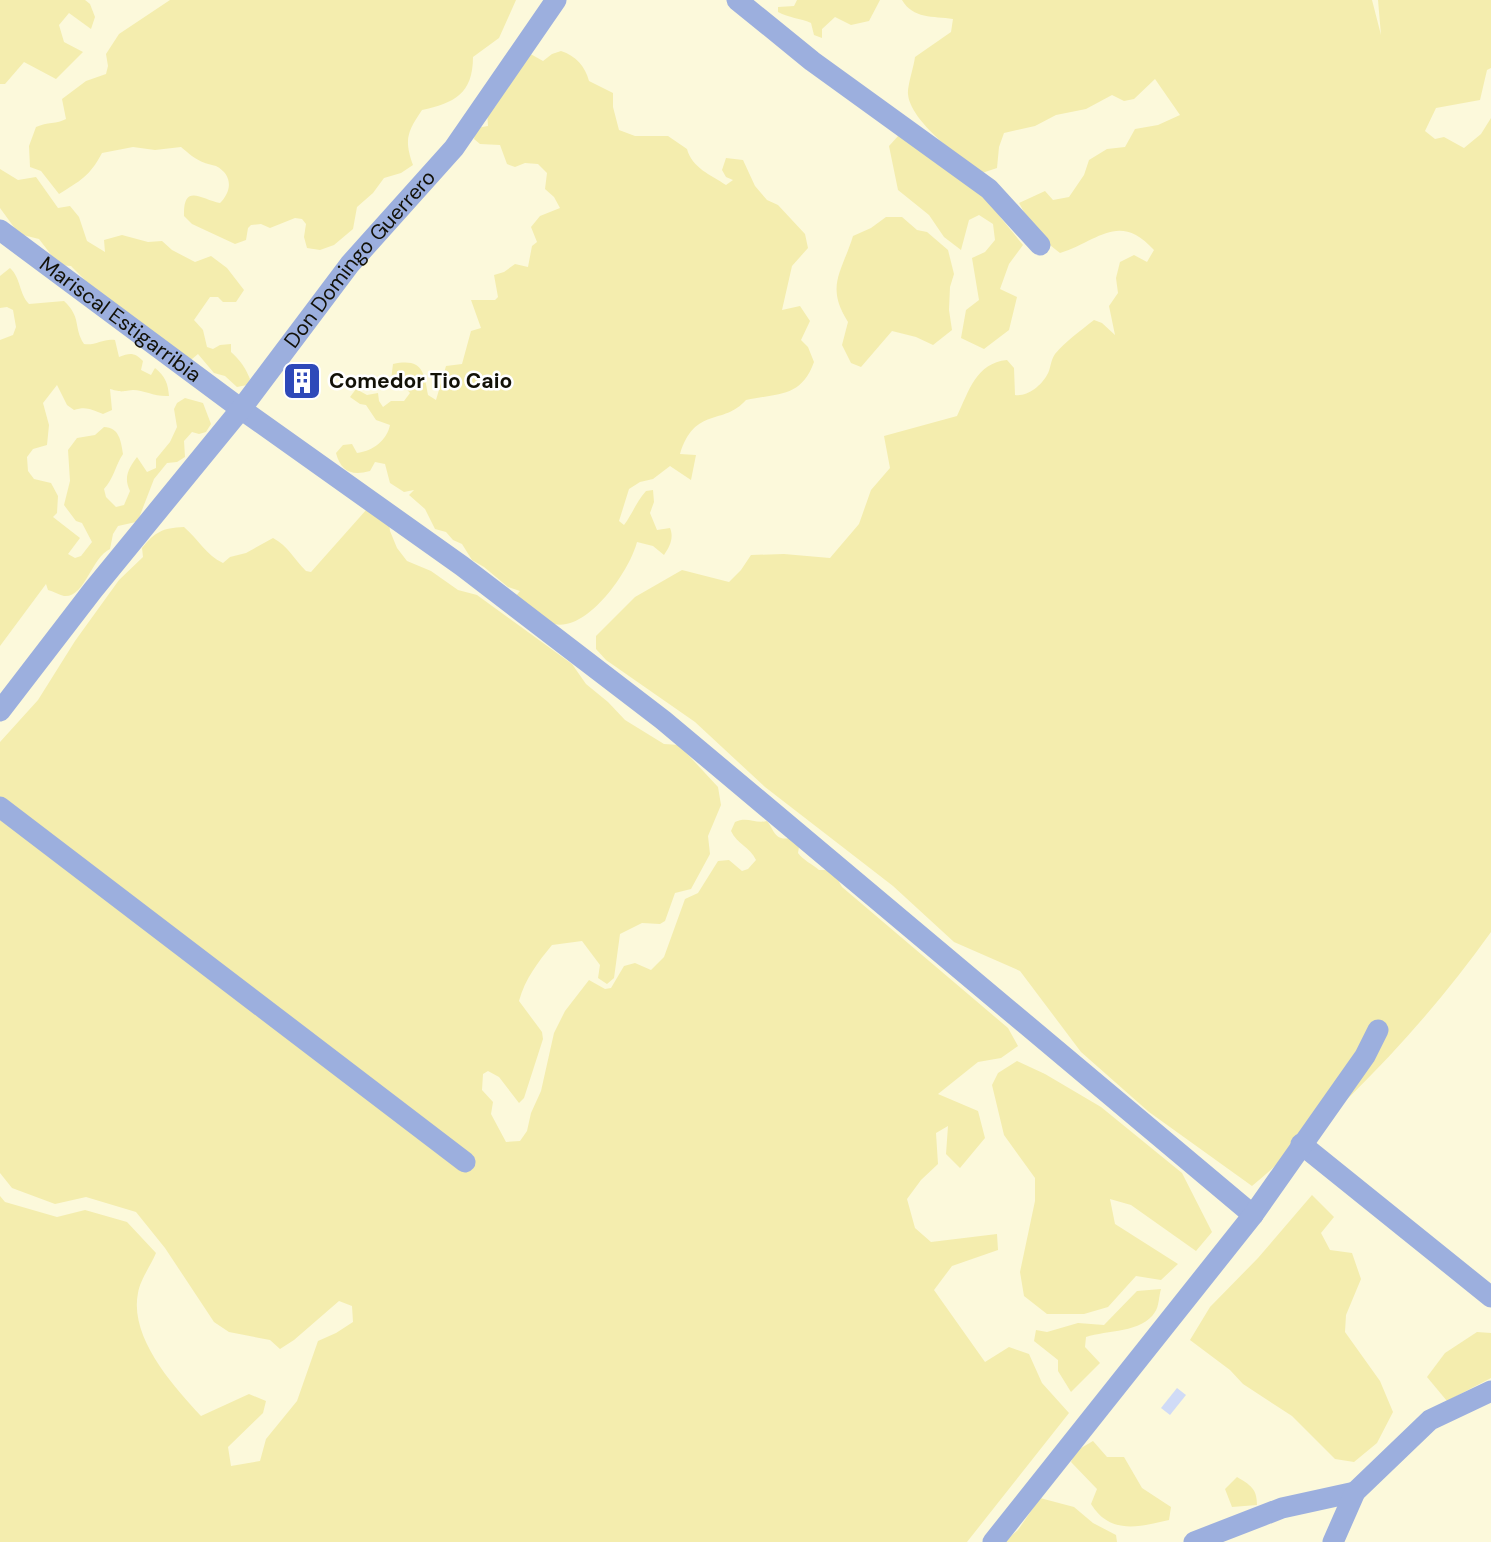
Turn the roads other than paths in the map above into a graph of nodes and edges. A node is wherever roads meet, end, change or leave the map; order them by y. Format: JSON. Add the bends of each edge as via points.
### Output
{"nodes":[{"id":1,"x":556,"y":0,"type":"edge"},
{"id":2,"x":737,"y":0,"type":"edge"},
{"id":3,"x":0,"y":230,"type":"edge"},
{"id":4,"x":1040,"y":245,"type":"dead end"},
{"id":5,"x":240,"y":409,"type":"junction"},
{"id":6,"x":0,"y":712,"type":"edge"},
{"id":7,"x":0,"y":807,"type":"edge"},
{"id":8,"x":1378,"y":1030,"type":"dead end"},
{"id":9,"x":1301,"y":1144,"type":"junction"},
{"id":10,"x":465,"y":1161,"type":"dead end"},
{"id":11,"x":1253,"y":1214,"type":"junction"},
{"id":12,"x":1491,"y":1297,"type":"edge"},
{"id":13,"x":1491,"y":1391,"type":"edge"},
{"id":14,"x":1355,"y":1492,"type":"junction"},
{"id":15,"x":993,"y":1542,"type":"edge"},
{"id":16,"x":1195,"y":1542,"type":"edge"},
{"id":17,"x":1333,"y":1542,"type":"edge"}],
"edges":[{"from":1,"to":5,"type":"street","name":"Don Domingo Guerrero","via":[[454,148],[350,264]]},
{"from":2,"to":4,"type":"street","via":[[811,61],[989,189]]},
{"from":3,"to":5,"type":"street","name":"Mariscal Estigarribia"},
{"from":5,"to":6,"type":"street","name":"Don Domingo Guerrero"},
{"from":5,"to":11,"type":"street","name":"Mariscal Estigarribia","via":[[461,566],[663,720]]},
{"from":7,"to":10,"type":"street"},
{"from":8,"to":9,"type":"street","via":[[1365,1056]]},
{"from":9,"to":11,"type":"street"},
{"from":9,"to":12,"type":"street"},
{"from":11,"to":15,"type":"street"},
{"from":13,"to":14,"type":"street","via":[[1430,1420]]},
{"from":14,"to":16,"type":"street","via":[[1282,1508]]},
{"from":14,"to":17,"type":"street"}]}
